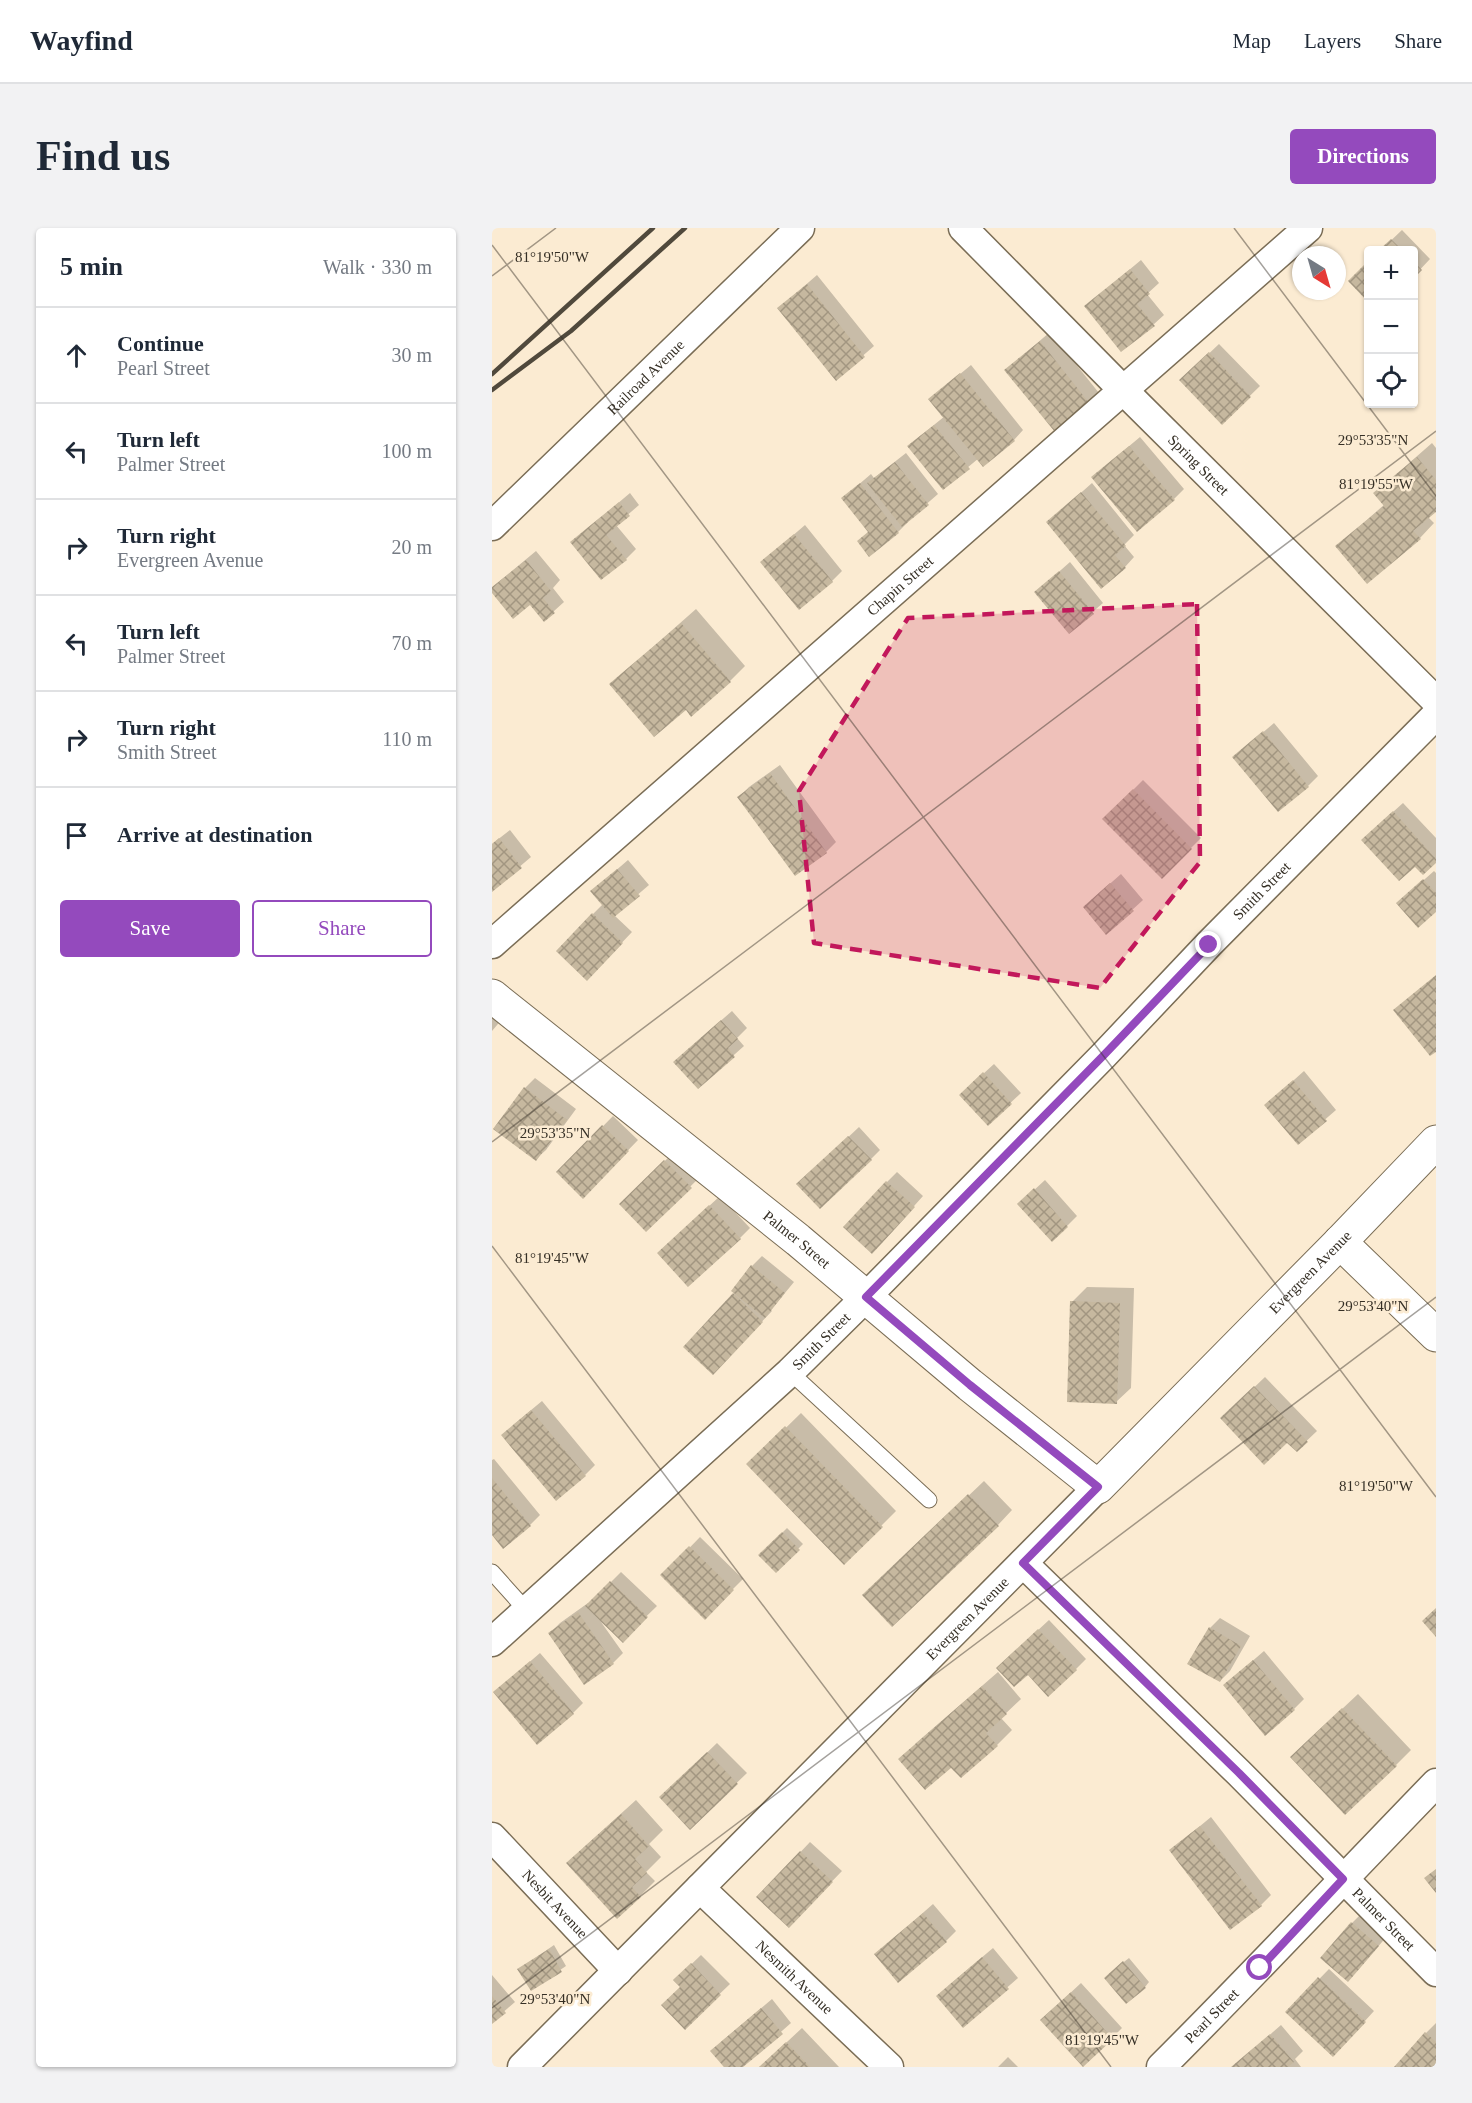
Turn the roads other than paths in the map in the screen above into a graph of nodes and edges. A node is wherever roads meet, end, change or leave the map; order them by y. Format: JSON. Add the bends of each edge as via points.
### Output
{"nodes":[{"id":1,"x":800,"y":228,"type":"edge"},
{"id":2,"x":963,"y":228,"type":"edge"},
{"id":3,"x":1308,"y":228,"type":"edge"},
{"id":4,"x":1123,"y":390,"type":"junction"},
{"id":5,"x":492,"y":526,"type":"edge"},
{"id":6,"x":1436,"y":701,"type":"edge"},
{"id":7,"x":1436,"y":715,"type":"edge"},
{"id":8,"x":492,"y":944,"type":"edge"},
{"id":9,"x":492,"y":996,"type":"edge"},
{"id":10,"x":1436,"y":1142,"type":"edge"},
{"id":11,"x":1340,"y":1242,"type":"junction"},
{"id":12,"x":866,"y":1297,"type":"junction"},
{"id":13,"x":1436,"y":1335,"type":"edge"},
{"id":14,"x":790,"y":1372,"type":"junction"},
{"id":15,"x":1098,"y":1487,"type":"junction"},
{"id":16,"x":930,"y":1500,"type":"dead end"},
{"id":17,"x":1023,"y":1563,"type":"junction"},
{"id":18,"x":492,"y":1572,"type":"edge"},
{"id":19,"x":526,"y":1610,"type":"junction"},
{"id":20,"x":492,"y":1642,"type":"edge"},
{"id":21,"x":1436,"y":1784,"type":"edge"},
{"id":22,"x":492,"y":1837,"type":"edge"},
{"id":23,"x":1343,"y":1879,"type":"junction"},
{"id":24,"x":700,"y":1888,"type":"junction"},
{"id":25,"x":618,"y":1971,"type":"junction"},
{"id":26,"x":1436,"y":1972,"type":"edge"},
{"id":27,"x":522,"y":2067,"type":"edge"},
{"id":28,"x":889,"y":2067,"type":"edge"},
{"id":29,"x":1161,"y":2067,"type":"edge"}],
"edges":[{"from":1,"to":5,"type":"street","name":"Railroad Avenue"},
{"from":2,"to":4,"type":"street","name":"Spring Street"},
{"from":3,"to":4,"type":"street","name":"Chapin Street"},
{"from":4,"to":6,"type":"street","name":"Spring Street"},
{"from":4,"to":8,"type":"street","name":"Chapin Street"},
{"from":7,"to":12,"type":"street","name":"Smith Street"},
{"from":9,"to":12,"type":"street","name":"Palmer Street"},
{"from":10,"to":11,"type":"street","name":"Evergreen Avenue"},
{"from":11,"to":13,"type":"street"},
{"from":11,"to":15,"type":"street","name":"Evergreen Avenue"},
{"from":12,"to":14,"type":"street","name":"Smith Street"},
{"from":12,"to":15,"type":"street","name":"Palmer Street"},
{"from":14,"to":16,"type":"lane"},
{"from":14,"to":19,"type":"street","name":"Smith Street"},
{"from":15,"to":17,"type":"street","name":"Evergreen Avenue"},
{"from":17,"to":23,"type":"street","name":"Palmer Street"},
{"from":17,"to":24,"type":"street","name":"Evergreen Avenue"},
{"from":18,"to":19,"type":"lane"},
{"from":19,"to":20,"type":"street","name":"Smith Street"},
{"from":21,"to":23,"type":"street","name":"Pearl Street"},
{"from":22,"to":25,"type":"street","name":"Nesbit Avenue"},
{"from":23,"to":26,"type":"street","name":"Palmer Street"},
{"from":23,"to":29,"type":"street","name":"Pearl Street"},
{"from":24,"to":25,"type":"street","name":"Evergreen Avenue"},
{"from":24,"to":28,"type":"street","name":"Nesmith Avenue"},
{"from":25,"to":27,"type":"street","name":"Evergreen Avenue"}]}
